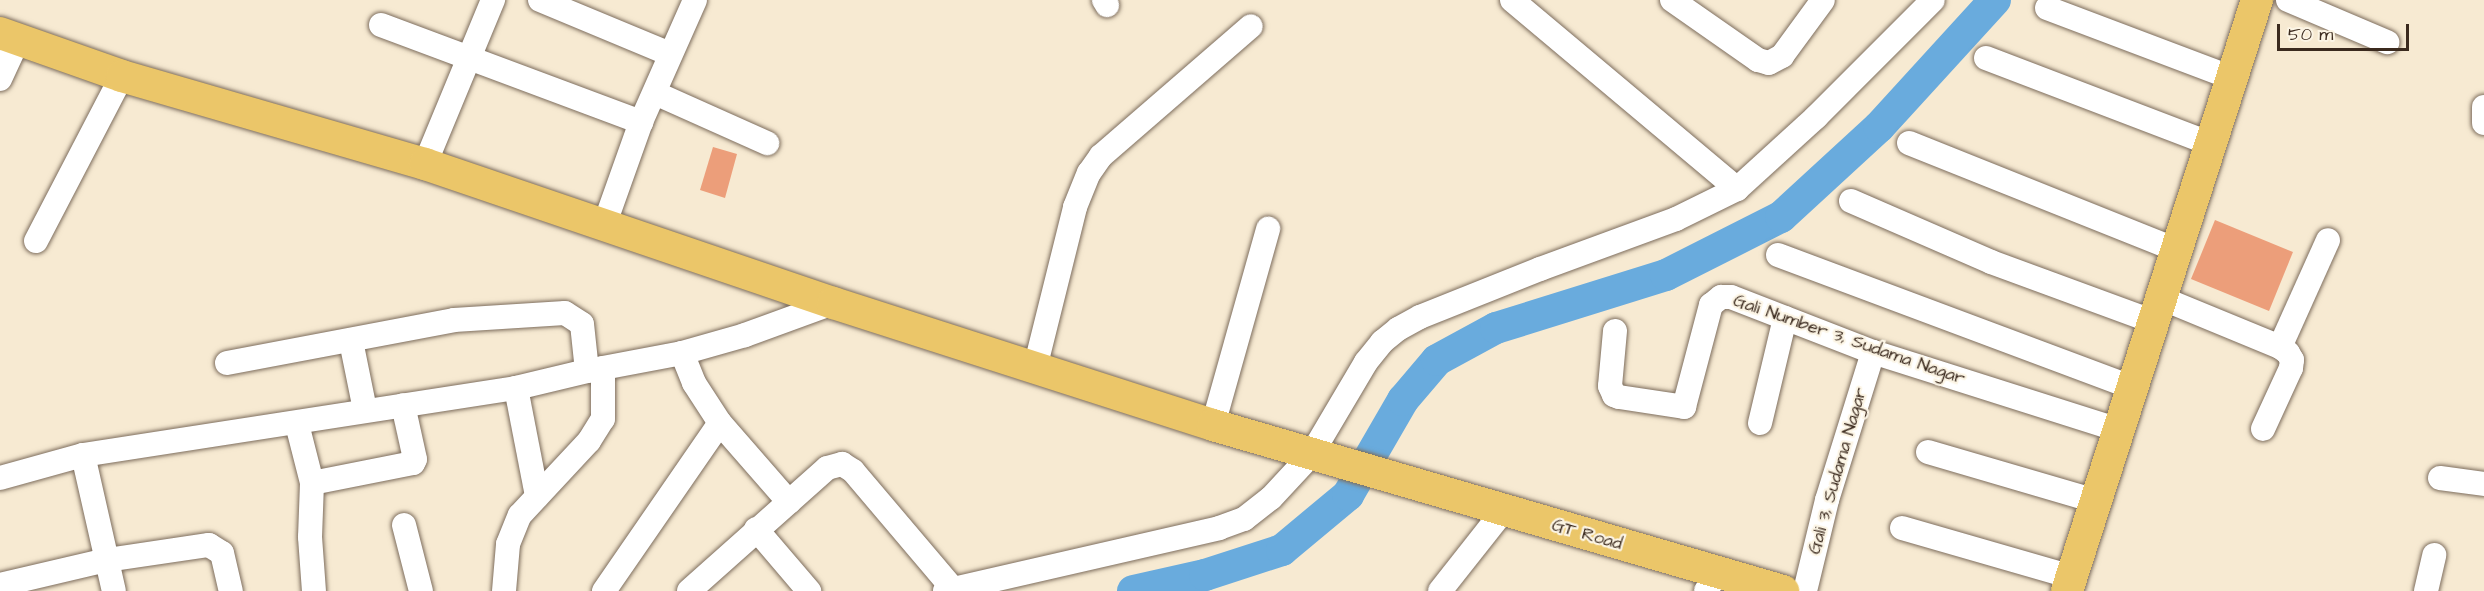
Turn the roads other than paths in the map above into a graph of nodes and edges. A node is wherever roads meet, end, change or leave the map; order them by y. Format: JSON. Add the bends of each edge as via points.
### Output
{"nodes":[{"id":1,"x":493,"y":0,"type":"edge"},
{"id":2,"x":540,"y":0,"type":"edge"},
{"id":3,"x":695,"y":0,"type":"edge"},
{"id":4,"x":1512,"y":0,"type":"edge"},
{"id":5,"x":1672,"y":0,"type":"edge"},
{"id":6,"x":1823,"y":0,"type":"edge"},
{"id":7,"x":1933,"y":0,"type":"edge"},
{"id":8,"x":2257,"y":0,"type":"edge"},
{"id":9,"x":2288,"y":0,"type":"edge"},
{"id":10,"x":580,"y":7,"type":"edge"},
{"id":11,"x":2047,"y":8,"type":"dead end"},
{"id":12,"x":381,"y":25,"type":"dead end"},
{"id":13,"x":1251,"y":26,"type":"dead end"},
{"id":14,"x":9,"y":37,"type":"edge"},
{"id":15,"x":2386,"y":42,"type":"dead end"},
{"id":16,"x":670,"y":54,"type":"junction"},
{"id":17,"x":1986,"y":58,"type":"dead end"},
{"id":18,"x":471,"y":59,"type":"junction"},
{"id":19,"x":122,"y":76,"type":"junction"},
{"id":20,"x":2230,"y":77,"type":"junction"},
{"id":21,"x":0,"y":79,"type":"edge"},
{"id":22,"x":655,"y":93,"type":"junction"},
{"id":23,"x":2484,"y":107,"type":"edge"},
{"id":24,"x":642,"y":122,"type":"junction"},
{"id":25,"x":2484,"y":123,"type":"edge"},
{"id":26,"x":766,"y":143,"type":"dead end"},
{"id":27,"x":1909,"y":143,"type":"dead end"},
{"id":28,"x":2209,"y":143,"type":"junction"},
{"id":29,"x":425,"y":164,"type":"junction"},
{"id":30,"x":1737,"y":189,"type":"junction"},
{"id":31,"x":1851,"y":201,"type":"dead end"},
{"id":32,"x":605,"y":223,"type":"junction"},
{"id":33,"x":1268,"y":229,"type":"dead end"},
{"id":34,"x":2328,"y":240,"type":"dead end"},
{"id":35,"x":36,"y":242,"type":"dead end"},
{"id":36,"x":2176,"y":250,"type":"junction"},
{"id":37,"x":1778,"y":255,"type":"dead end"},
{"id":38,"x":833,"y":303,"type":"junction"},
{"id":39,"x":2158,"y":310,"type":"junction"},
{"id":40,"x":1785,"y":318,"type":"junction"},
{"id":41,"x":1615,"y":331,"type":"dead end"},
{"id":42,"x":351,"y":341,"type":"junction"},
{"id":43,"x":2280,"y":348,"type":"junction"},
{"id":44,"x":1874,"y":352,"type":"junction"},
{"id":45,"x":682,"y":353,"type":"junction"},
{"id":46,"x":227,"y":363,"type":"dead end"},
{"id":47,"x":1035,"y":368,"type":"junction"},
{"id":48,"x":595,"y":370,"type":"junction"},
{"id":49,"x":516,"y":388,"type":"junction"},
{"id":50,"x":2133,"y":388,"type":"junction"},
{"id":51,"x":403,"y":405,"type":"junction"},
{"id":52,"x":365,"y":410,"type":"junction"},
{"id":53,"x":720,"y":423,"type":"junction"},
{"id":54,"x":1760,"y":423,"type":"dead end"},
{"id":55,"x":297,"y":424,"type":"junction"},
{"id":56,"x":1213,"y":425,"type":"junction"},
{"id":57,"x":2263,"y":429,"type":"dead end"},
{"id":58,"x":2119,"y":430,"type":"junction"},
{"id":59,"x":1928,"y":452,"type":"dead end"},
{"id":60,"x":83,"y":455,"type":"junction"},
{"id":61,"x":1320,"y":456,"type":"junction"},
{"id":62,"x":0,"y":478,"type":"edge"},
{"id":63,"x":2440,"y":478,"type":"dead end"},
{"id":64,"x":312,"y":483,"type":"junction"},
{"id":65,"x":2484,"y":484,"type":"edge"},
{"id":66,"x":537,"y":495,"type":"junction"},
{"id":67,"x":2096,"y":501,"type":"junction"},
{"id":68,"x":789,"y":502,"type":"junction"},
{"id":69,"x":1504,"y":510,"type":"junction"},
{"id":70,"x":404,"y":525,"type":"dead end"},
{"id":71,"x":1902,"y":528,"type":"dead end"},
{"id":72,"x":756,"y":530,"type":"junction"},
{"id":73,"x":2434,"y":555,"type":"dead end"},
{"id":74,"x":107,"y":560,"type":"junction"},
{"id":75,"x":1711,"y":582,"type":"edge"},
{"id":76,"x":2069,"y":584,"type":"edge"},
{"id":77,"x":0,"y":585,"type":"edge"},
{"id":78,"x":949,"y":590,"type":"edge"},
{"id":79,"x":114,"y":591,"type":"edge"},
{"id":80,"x":231,"y":591,"type":"edge"},
{"id":81,"x":314,"y":591,"type":"edge"},
{"id":82,"x":421,"y":591,"type":"edge"},
{"id":83,"x":504,"y":591,"type":"edge"},
{"id":84,"x":604,"y":591,"type":"edge"},
{"id":85,"x":689,"y":591,"type":"edge"},
{"id":86,"x":809,"y":591,"type":"edge"},
{"id":87,"x":1440,"y":591,"type":"edge"},
{"id":88,"x":1783,"y":591,"type":"edge"},
{"id":89,"x":1805,"y":591,"type":"edge"},
{"id":90,"x":2426,"y":591,"type":"edge"}],
"edges":[{"from":1,"to":18,"type":"street"},
{"from":2,"to":10,"type":"street"},
{"from":3,"to":16,"type":"street"},
{"from":4,"to":30,"type":"street"},
{"from":5,"to":6,"type":"street","via":[[1768,63],[1782,56]]},
{"from":7,"to":30,"type":"street","via":[[1816,117]]},
{"from":8,"to":20,"type":"main road"},
{"from":9,"to":15,"type":"street"},
{"from":10,"to":16,"type":"street"},
{"from":11,"to":20,"type":"street"},
{"from":12,"to":18,"type":"street"},
{"from":13,"to":47,"type":"street","via":[[1101,156],[1089,173],[1074,207]]},
{"from":14,"to":19,"type":"main road","name":"GT Road"},
{"from":14,"to":21,"type":"street"},
{"from":16,"to":22,"type":"street"},
{"from":17,"to":28,"type":"street"},
{"from":18,"to":24,"type":"street"},
{"from":18,"to":29,"type":"street"},
{"from":19,"to":29,"type":"main road","name":"GT Road"},
{"from":19,"to":35,"type":"street"},
{"from":20,"to":28,"type":"main road"},
{"from":22,"to":24,"type":"street"},
{"from":22,"to":26,"type":"street"},
{"from":23,"to":25,"type":"street"},
{"from":24,"to":32,"type":"street"},
{"from":27,"to":36,"type":"street"},
{"from":28,"to":36,"type":"main road"},
{"from":29,"to":32,"type":"main road","name":"GT Road"},
{"from":30,"to":61,"type":"street","via":[[1676,219],[1540,269],[1398,329],[1366,362]]},
{"from":31,"to":39,"type":"street","via":[[1991,262]]},
{"from":32,"to":38,"type":"main road","name":"GT Road"},
{"from":33,"to":56,"type":"street"},
{"from":34,"to":43,"type":"street"},
{"from":36,"to":39,"type":"main road"},
{"from":37,"to":50,"type":"street"},
{"from":38,"to":45,"type":"street"},
{"from":38,"to":47,"type":"main road","name":"GT Road"},
{"from":39,"to":43,"type":"street"},
{"from":39,"to":50,"type":"main road"},
{"from":40,"to":41,"type":"street","name":"Gali Number 3, Sudama Nagar","via":[[1731,297],[1715,300],[1687,403],[1680,409],[1614,394],[1610,386]]},
{"from":40,"to":44,"type":"street","name":"Gali Number 3, Sudama Nagar"},
{"from":40,"to":54,"type":"street"},
{"from":42,"to":46,"type":"street"},
{"from":42,"to":48,"type":"street","via":[[454,320],[565,314],[582,324]]},
{"from":42,"to":52,"type":"street"},
{"from":43,"to":57,"type":"street","via":[[2292,360],[2291,368]]},
{"from":44,"to":58,"type":"street","name":"Gali Number 3, Sudama Nagar"},
{"from":44,"to":89,"type":"street","name":"Gali 3, Sudama Nagar","via":[[1827,500]]},
{"from":45,"to":48,"type":"street"},
{"from":45,"to":53,"type":"street","via":[[694,382]]},
{"from":47,"to":56,"type":"main road","name":"GT Road"},
{"from":48,"to":49,"type":"street"},
{"from":48,"to":66,"type":"street","via":[[605,410],[598,431]]},
{"from":49,"to":51,"type":"street"},
{"from":49,"to":66,"type":"street"},
{"from":50,"to":58,"type":"main road"},
{"from":51,"to":52,"type":"street"},
{"from":51,"to":64,"type":"street","via":[[413,463]]},
{"from":52,"to":55,"type":"street"},
{"from":53,"to":68,"type":"street"},
{"from":53,"to":84,"type":"street"},
{"from":55,"to":60,"type":"street"},
{"from":55,"to":64,"type":"street"},
{"from":56,"to":61,"type":"main road","name":"GT Road"},
{"from":58,"to":67,"type":"main road"},
{"from":59,"to":67,"type":"street"},
{"from":60,"to":62,"type":"street"},
{"from":60,"to":74,"type":"street"},
{"from":61,"to":69,"type":"main road","name":"GT Road"},
{"from":61,"to":78,"type":"street","via":[[1244,519]]},
{"from":63,"to":65,"type":"street"},
{"from":64,"to":81,"type":"street"},
{"from":66,"to":83,"type":"street","via":[[520,515],[508,544]]},
{"from":67,"to":76,"type":"main road"},
{"from":68,"to":72,"type":"street"},
{"from":68,"to":78,"type":"street","via":[[834,464],[847,466]]},
{"from":69,"to":75,"type":"main road","name":"GT Road"},
{"from":69,"to":87,"type":"street"},
{"from":70,"to":82,"type":"street"},
{"from":71,"to":76,"type":"street"},
{"from":72,"to":85,"type":"street"},
{"from":72,"to":86,"type":"street"},
{"from":73,"to":90,"type":"street"},
{"from":74,"to":77,"type":"street"},
{"from":74,"to":79,"type":"street"},
{"from":74,"to":80,"type":"street","via":[[209,545],[222,553]]},
{"from":75,"to":88,"type":"main road","name":"GT Road"}]}
